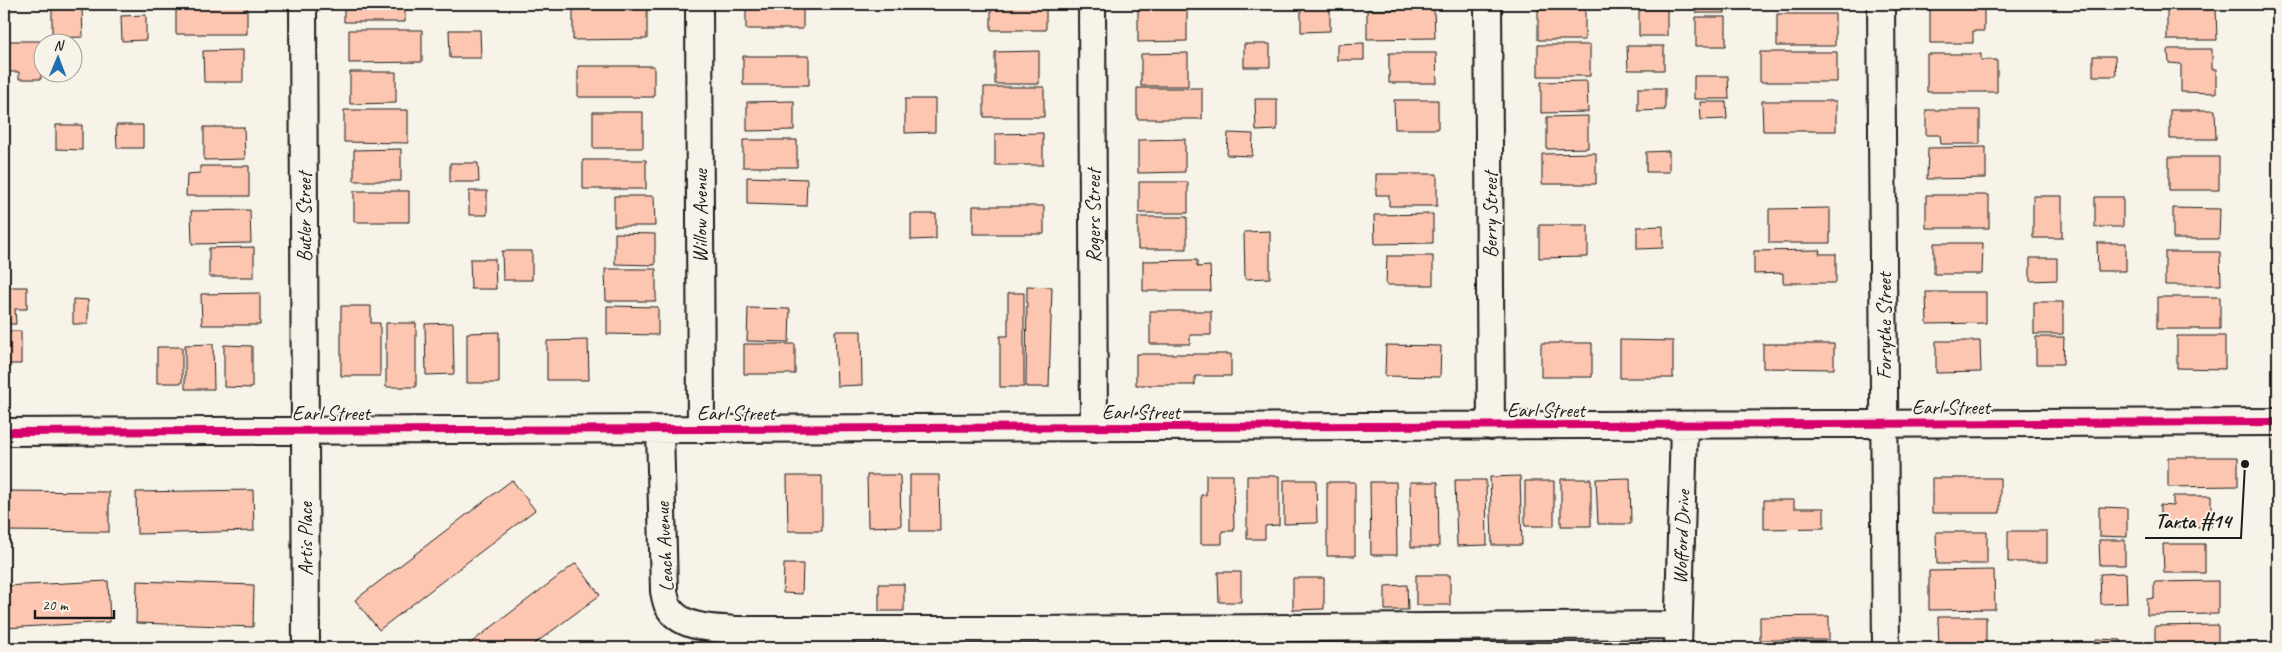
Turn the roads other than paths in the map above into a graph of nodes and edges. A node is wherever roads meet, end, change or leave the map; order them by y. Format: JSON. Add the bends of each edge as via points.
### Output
{"nodes":[{"id":1,"x":303,"y":4,"type":"edge"},
{"id":2,"x":699,"y":4,"type":"edge"},
{"id":3,"x":1092,"y":4,"type":"edge"},
{"id":4,"x":1488,"y":4,"type":"edge"},
{"id":5,"x":1882,"y":4,"type":"edge"},
{"id":6,"x":2278,"y":422,"type":"edge"},
{"id":7,"x":1884,"y":424,"type":"junction"},
{"id":8,"x":1684,"y":425,"type":"junction"},
{"id":9,"x":1491,"y":426,"type":"junction"},
{"id":10,"x":1094,"y":428,"type":"junction"},
{"id":11,"x":701,"y":429,"type":"junction"},
{"id":12,"x":304,"y":430,"type":"junction"},
{"id":13,"x":660,"y":430,"type":"junction"},
{"id":14,"x":4,"y":432,"type":"edge"},
{"id":15,"x":1678,"y":637,"type":"edge"},
{"id":16,"x":1031,"y":639,"type":"edge"},
{"id":17,"x":306,"y":648,"type":"edge"},
{"id":18,"x":1886,"y":648,"type":"edge"}],
"edges":[{"from":1,"to":12,"type":"street","name":"Butler Street"},
{"from":2,"to":11,"type":"street","name":"Willow Avenue"},
{"from":3,"to":10,"type":"street","name":"Rogers Street"},
{"from":4,"to":9,"type":"street","name":"Berry Street"},
{"from":5,"to":7,"type":"street","name":"Forsythe Street"},
{"from":6,"to":7,"type":"street","name":"Earl Street"},
{"from":7,"to":8,"type":"street","name":"Earl Street"},
{"from":7,"to":18,"type":"street","name":"Forsythe Street"},
{"from":8,"to":9,"type":"street","name":"Earl Street"},
{"from":8,"to":15,"type":"street","name":"Wofford Drive"},
{"from":9,"to":10,"type":"street","name":"Earl Street"},
{"from":10,"to":11,"type":"street","name":"Earl Street"},
{"from":11,"to":13,"type":"street","name":"Earl Street"},
{"from":12,"to":13,"type":"street","name":"Earl Street"},
{"from":12,"to":14,"type":"street","name":"Earl Street"},
{"from":12,"to":17,"type":"street","name":"Artis Place"},
{"from":13,"to":16,"type":"street","name":"Leach Avenue","via":[[664,591],[668,608],[681,619],[694,626],[736,630]]},
{"from":15,"to":16,"type":"street","name":"Leach Avenue"}]}
